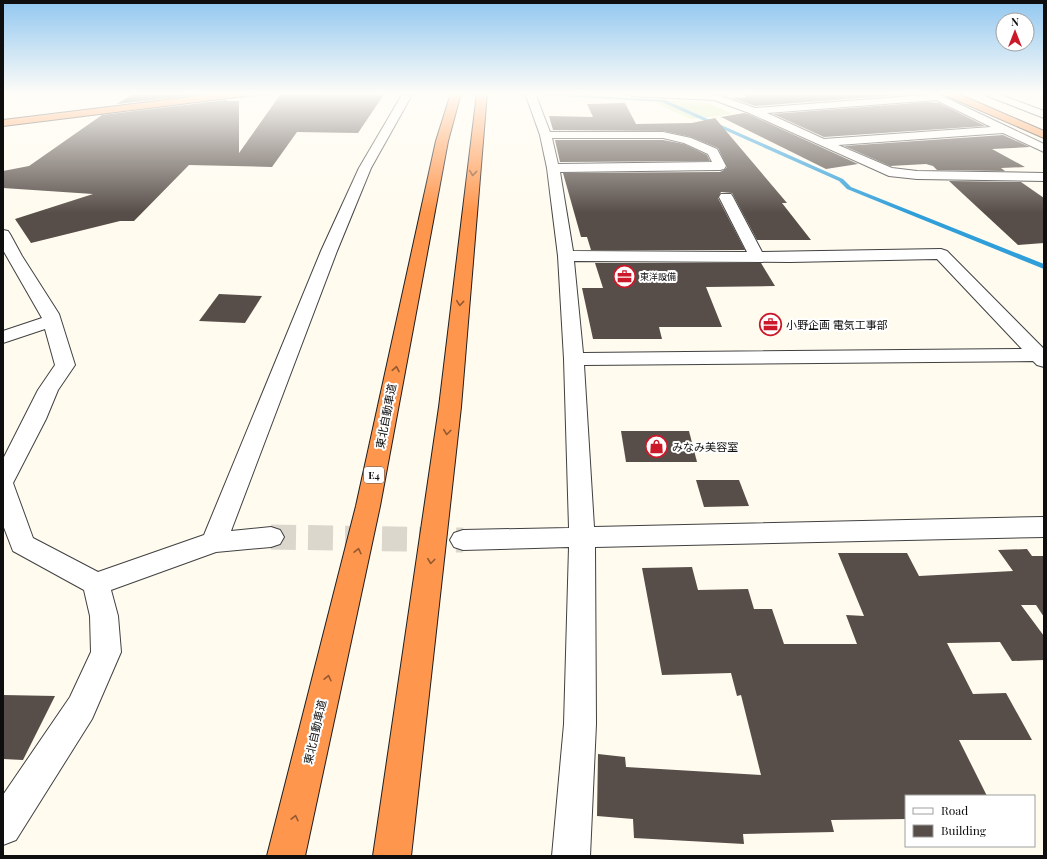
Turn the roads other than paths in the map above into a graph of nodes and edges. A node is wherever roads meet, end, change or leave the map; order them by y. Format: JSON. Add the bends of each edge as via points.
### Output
{"nodes":[{"id":1,"x":385,"y":133,"type":"edge"},
{"id":2,"x":445,"y":133,"type":"edge"},
{"id":3,"x":478,"y":133,"type":"edge"},
{"id":4,"x":803,"y":133,"type":"edge"},
{"id":5,"x":948,"y":133,"type":"edge"},
{"id":6,"x":1013,"y":133,"type":"edge"},
{"id":7,"x":546,"y":135,"type":"joint"},
{"id":8,"x":824,"y":142,"type":"junction"},
{"id":9,"x":1044,"y":148,"type":"edge"},
{"id":10,"x":553,"y":168,"type":"junction"},
{"id":11,"x":1044,"y":176,"type":"edge"},
{"id":12,"x":726,"y":197,"type":"dead end"},
{"id":13,"x":3,"y":234,"type":"edge"},
{"id":14,"x":566,"y":256,"type":"junction"},
{"id":15,"x":758,"y":257,"type":"junction"},
{"id":16,"x":52,"y":320,"type":"junction"},
{"id":17,"x":3,"y":337,"type":"edge"},
{"id":18,"x":1042,"y":357,"type":"edge"},
{"id":19,"x":574,"y":359,"type":"junction"},
{"id":20,"x":4,"y":491,"type":"edge"},
{"id":21,"x":1044,"y":527,"type":"edge"},
{"id":22,"x":271,"y":537,"type":"tunnel mouth"},
{"id":23,"x":582,"y":538,"type":"junction"},
{"id":24,"x":463,"y":540,"type":"tunnel mouth"},
{"id":25,"x":214,"y":542,"type":"junction"},
{"id":26,"x":96,"y":584,"type":"junction"},
{"id":27,"x":3,"y":827,"type":"edge"},
{"id":28,"x":286,"y":856,"type":"edge"},
{"id":29,"x":392,"y":856,"type":"edge"},
{"id":30,"x":571,"y":856,"type":"edge"}],
"edges":[{"from":1,"to":25,"type":"street","via":[[365,168],[329,252]]},
{"from":28,"to":2,"type":"highway","name":"東北自動車道","number":"E4","one_way":true,"via":[[368,506]]},
{"from":3,"to":29,"type":"highway","one_way":true,"via":[[450,407]]},
{"from":4,"to":8,"type":"street"},
{"from":5,"to":8,"type":"street"},
{"from":6,"to":9,"type":"street"},
{"from":7,"to":10,"type":"street"},
{"from":7,"to":10,"type":"street","via":[[663,135],[687,140],[714,152],[720,166]]},
{"from":8,"to":11,"type":"street","via":[[889,172],[916,175]]},
{"from":10,"to":14,"type":"street"},
{"from":12,"to":15,"type":"street"},
{"from":13,"to":16,"type":"street"},
{"from":14,"to":15,"type":"street"},
{"from":14,"to":19,"type":"street"},
{"from":15,"to":18,"type":"street","via":[[941,254]]},
{"from":16,"to":17,"type":"street"},
{"from":16,"to":20,"type":"street","via":[[65,366],[48,390]]},
{"from":18,"to":19,"type":"street"},
{"from":19,"to":23,"type":"street"},
{"from":20,"to":26,"type":"street","via":[[22,544]]},
{"from":21,"to":23,"type":"street"},
{"from":22,"to":25,"type":"street"},
{"from":23,"to":24,"type":"street"},
{"from":23,"to":30,"type":"street","via":[[580,724]]},
{"from":25,"to":26,"type":"street"},
{"from":26,"to":27,"type":"street","via":[[104,616],[106,652],[81,708]]}]}
